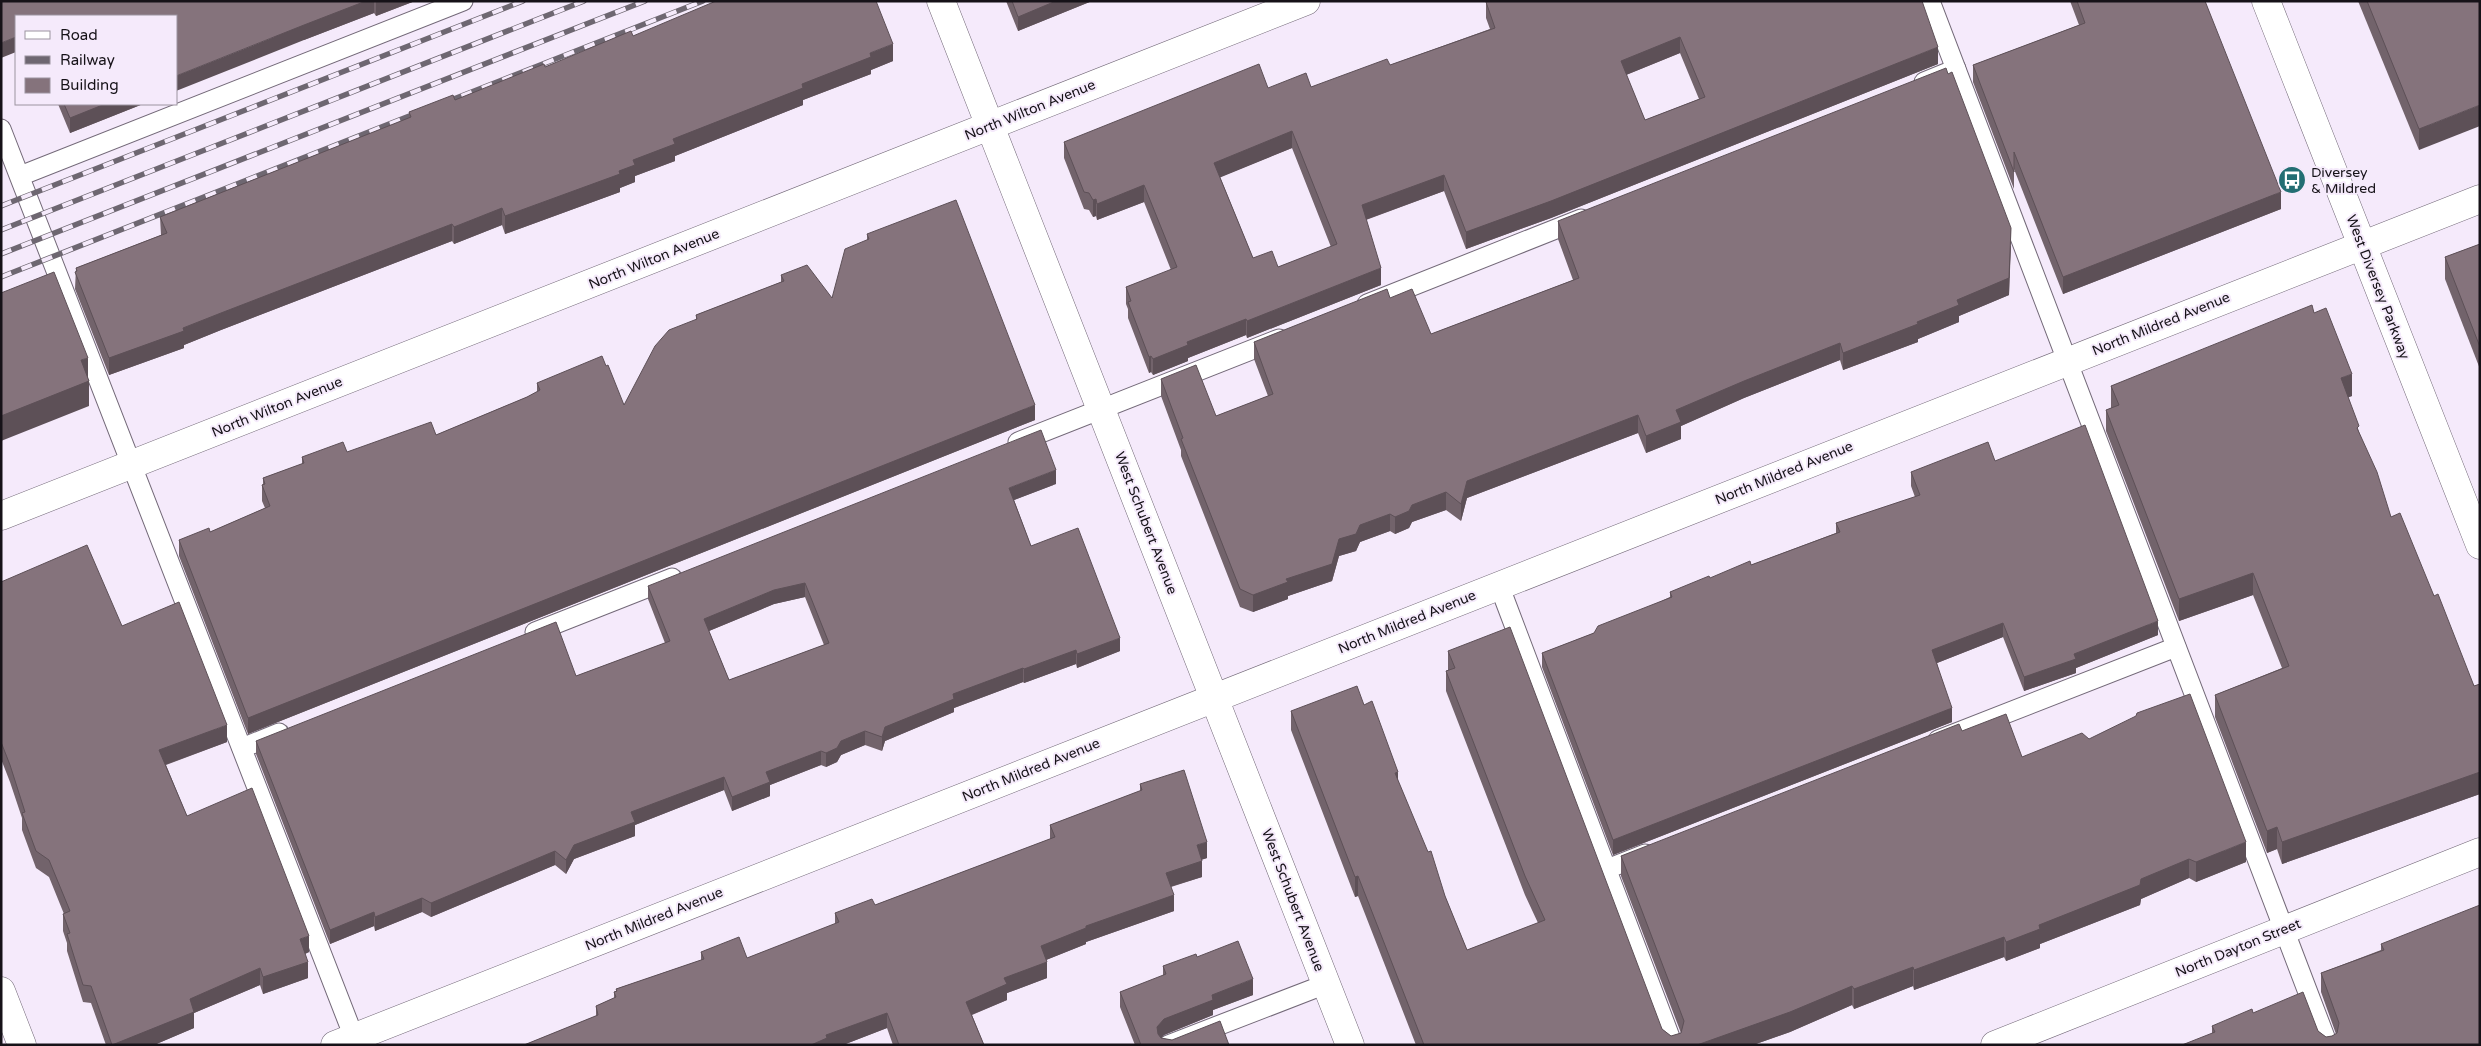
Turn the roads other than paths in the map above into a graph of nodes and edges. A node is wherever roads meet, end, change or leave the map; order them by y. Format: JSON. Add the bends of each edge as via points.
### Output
{"nodes":[{"id":1,"x":463,"y":1,"type":"edge"},
{"id":2,"x":941,"y":1,"type":"edge"},
{"id":3,"x":1306,"y":1,"type":"edge"},
{"id":4,"x":1930,"y":1,"type":"edge"},
{"id":5,"x":2266,"y":1,"type":"edge"},
{"id":6,"x":1956,"y":69,"type":"junction"},
{"id":7,"x":1910,"y":88,"type":"edge"},
{"id":8,"x":990,"y":126,"type":"junction"},
{"id":9,"x":1,"y":128,"type":"edge"},
{"id":10,"x":20,"y":176,"type":"junction"},
{"id":11,"x":2480,"y":199,"type":"edge"},
{"id":12,"x":1596,"y":213,"type":"edge"},
{"id":13,"x":2362,"y":246,"type":"junction"},
{"id":14,"x":1346,"y":312,"type":"edge"},
{"id":15,"x":1300,"y":330,"type":"edge"},
{"id":16,"x":2067,"y":361,"type":"junction"},
{"id":17,"x":1101,"y":409,"type":"junction"},
{"id":18,"x":997,"y":450,"type":"edge"},
{"id":19,"x":131,"y":465,"type":"junction"},
{"id":20,"x":1,"y":516,"type":"edge"},
{"id":21,"x":2480,"y":546,"type":"edge"},
{"id":22,"x":693,"y":570,"type":"edge"},
{"id":23,"x":1499,"y":586,"type":"junction"},
{"id":24,"x":518,"y":639,"type":"edge"},
{"id":25,"x":2176,"y":647,"type":"junction"},
{"id":26,"x":1214,"y":698,"type":"junction"},
{"id":27,"x":297,"y":726,"type":"edge"},
{"id":28,"x":1919,"y":747,"type":"edge"},
{"id":29,"x":242,"y":748,"type":"junction"},
{"id":30,"x":1662,"y":848,"type":"edge"},
{"id":31,"x":2480,"y":852,"type":"edge"},
{"id":32,"x":1607,"y":869,"type":"junction"},
{"id":33,"x":2284,"y":930,"type":"junction"},
{"id":34,"x":1326,"y":984,"type":"junction"},
{"id":35,"x":1,"y":991,"type":"edge"},
{"id":36,"x":349,"y":1042,"type":"edge"},
{"id":37,"x":22,"y":1045,"type":"edge"},
{"id":38,"x":1168,"y":1045,"type":"edge"},
{"id":39,"x":1350,"y":1045,"type":"edge"},
{"id":40,"x":1673,"y":1045,"type":"edge"},
{"id":41,"x":1995,"y":1045,"type":"edge"},
{"id":42,"x":2328,"y":1045,"type":"edge"}],
"edges":[{"from":1,"to":10,"type":"lane"},
{"from":2,"to":8,"type":"street","name":"West Schubert Avenue"},
{"from":3,"to":8,"type":"street","name":"North Wilton Avenue"},
{"from":4,"to":6,"type":"lane"},
{"from":5,"to":13,"type":"street","name":"West Diversey Parkway"},
{"from":6,"to":7,"type":"lane"},
{"from":6,"to":16,"type":"lane"},
{"from":8,"to":17,"type":"street","name":"West Schubert Avenue"},
{"from":8,"to":19,"type":"street","name":"North Wilton Avenue"},
{"from":9,"to":10,"type":"lane"},
{"from":10,"to":19,"type":"lane"},
{"from":11,"to":13,"type":"street","name":"North Mildred Avenue"},
{"from":12,"to":14,"type":"lane"},
{"from":13,"to":16,"type":"street","name":"North Mildred Avenue"},
{"from":13,"to":21,"type":"street","name":"West Diversey Parkway"},
{"from":15,"to":17,"type":"lane"},
{"from":16,"to":23,"type":"street","name":"North Mildred Avenue"},
{"from":16,"to":25,"type":"lane"},
{"from":17,"to":18,"type":"lane"},
{"from":17,"to":26,"type":"street","name":"West Schubert Avenue"},
{"from":19,"to":20,"type":"street","name":"North Wilton Avenue"},
{"from":19,"to":29,"type":"lane"},
{"from":22,"to":24,"type":"lane"},
{"from":23,"to":26,"type":"street","name":"North Mildred Avenue"},
{"from":23,"to":32,"type":"lane"},
{"from":25,"to":28,"type":"lane"},
{"from":25,"to":33,"type":"lane"},
{"from":26,"to":34,"type":"street","name":"West Schubert Avenue"},
{"from":26,"to":36,"type":"street","name":"North Mildred Avenue"},
{"from":27,"to":29,"type":"lane"},
{"from":29,"to":36,"type":"lane"},
{"from":30,"to":32,"type":"lane"},
{"from":31,"to":33,"type":"street","name":"North Dayton Street"},
{"from":32,"to":40,"type":"lane"},
{"from":33,"to":41,"type":"street","name":"North Dayton Street"},
{"from":33,"to":42,"type":"lane"},
{"from":34,"to":38,"type":"lane"},
{"from":34,"to":39,"type":"street","name":"West Schubert Avenue"},
{"from":35,"to":37,"type":"street"}]}
